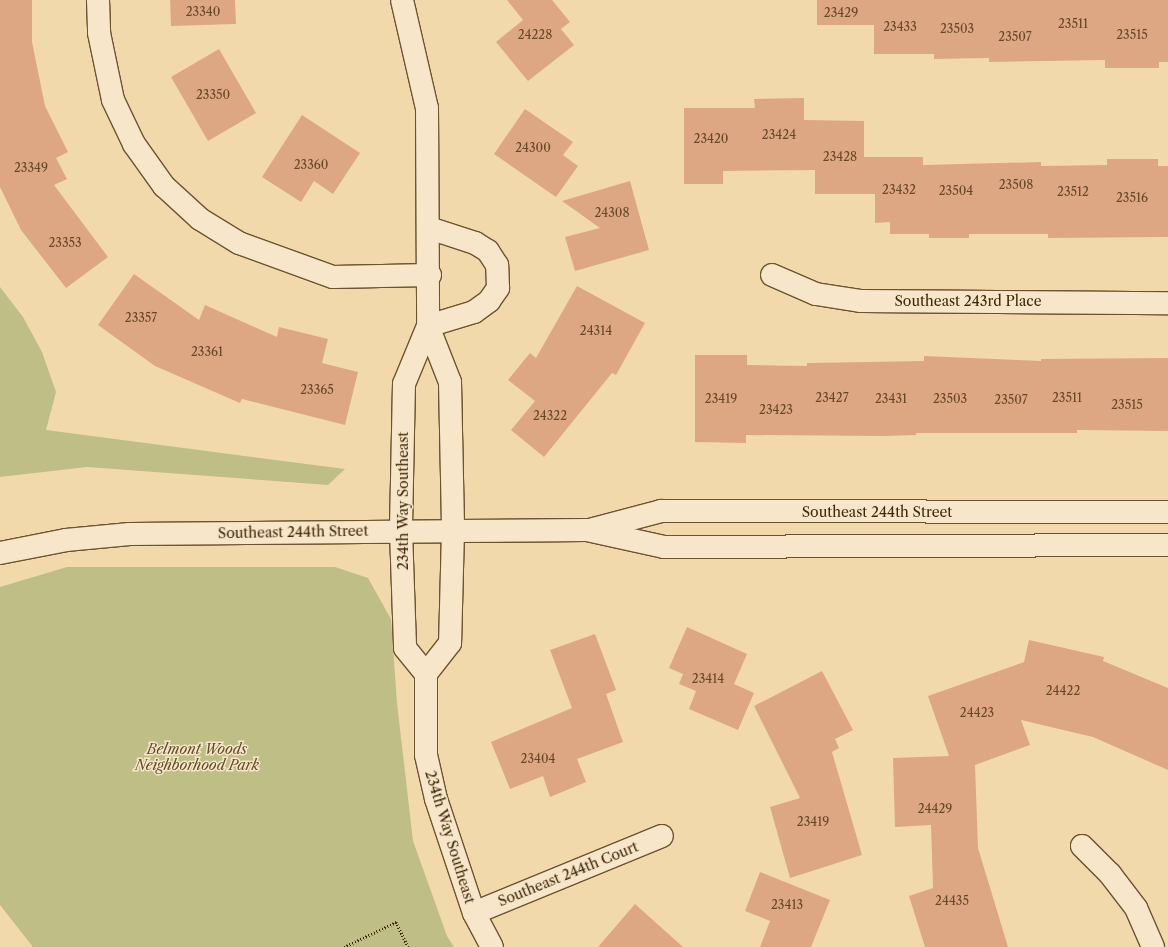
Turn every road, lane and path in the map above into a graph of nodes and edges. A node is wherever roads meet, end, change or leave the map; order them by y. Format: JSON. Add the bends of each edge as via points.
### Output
{"nodes":[{"id":1,"x":98,"y":0,"type":"edge"},
{"id":2,"x":402,"y":0,"type":"edge"},
{"id":3,"x":429,"y":228,"type":"junction"},
{"id":4,"x":430,"y":275,"type":"junction"},
{"id":5,"x":772,"y":275,"type":"dead end"},
{"id":6,"x":1168,"y":303,"type":"edge"},
{"id":7,"x":428,"y":326,"type":"junction"},
{"id":8,"x":1168,"y":512,"type":"edge"},
{"id":9,"x":588,"y":530,"type":"junction"},
{"id":10,"x":401,"y":531,"type":"junction"},
{"id":11,"x":453,"y":531,"type":"junction"},
{"id":12,"x":1168,"y":545,"type":"edge"},
{"id":13,"x":0,"y":553,"type":"edge"},
{"id":14,"x":426,"y":674,"type":"junction"},
{"id":15,"x":662,"y":836,"type":"dead end"},
{"id":16,"x":1082,"y":846,"type":"dead end"},
{"id":17,"x":474,"y":913,"type":"junction"},
{"id":18,"x":344,"y":947,"type":"edge"},
{"id":19,"x":408,"y":947,"type":"edge"},
{"id":20,"x":492,"y":947,"type":"edge"},
{"id":21,"x":1152,"y":947,"type":"edge"}],
"edges":[{"from":1,"to":4,"type":"street","via":[[99,33],[113,100],[134,144],[164,186],[200,218],[240,244],[333,277]]},
{"from":2,"to":3,"type":"street","name":"234th Way Southeast","via":[[427,108]]},
{"from":3,"to":4,"type":"street","name":"234th Way Southeast"},
{"from":3,"to":7,"type":"street","via":[[475,243],[488,251],[497,265],[498,288],[488,301],[474,312]]},
{"from":4,"to":7,"type":"street","name":"234th Way Southeast"},
{"from":5,"to":6,"type":"street","name":"Southeast 243rd Place","via":[[816,294],[861,301]]},
{"from":7,"to":10,"type":"street","name":"234th Way Southeast","via":[[404,384]]},
{"from":7,"to":11,"type":"street","name":"234th Way Southeast","via":[[450,382]]},
{"from":8,"to":9,"type":"street","name":"Southeast 244th Street","via":[[661,511]]},
{"from":9,"to":11,"type":"street","name":"Southeast 244th Street"},
{"from":9,"to":12,"type":"street","name":"Southeast 244th Street","via":[[664,546]]},
{"from":10,"to":11,"type":"street","name":"Southeast 244th Street"},
{"from":10,"to":13,"type":"street","name":"Southeast 244th Street","via":[[130,534],[66,540]]},
{"from":10,"to":14,"type":"street","name":"234th Way Southeast","via":[[405,648]]},
{"from":11,"to":14,"type":"street","name":"234th Way Southeast","via":[[450,643]]},
{"from":14,"to":17,"type":"street","name":"234th Way Southeast","via":[[426,755],[436,799]]},
{"from":15,"to":17,"type":"street","name":"Southeast 244th Court"},
{"from":16,"to":21,"type":"street","via":[[1110,874],[1136,908]]},
{"from":17,"to":20,"type":"street","name":"234th Way Southeast"},
{"from":18,"to":19,"type":"path","via":[[396,922]]}]}
